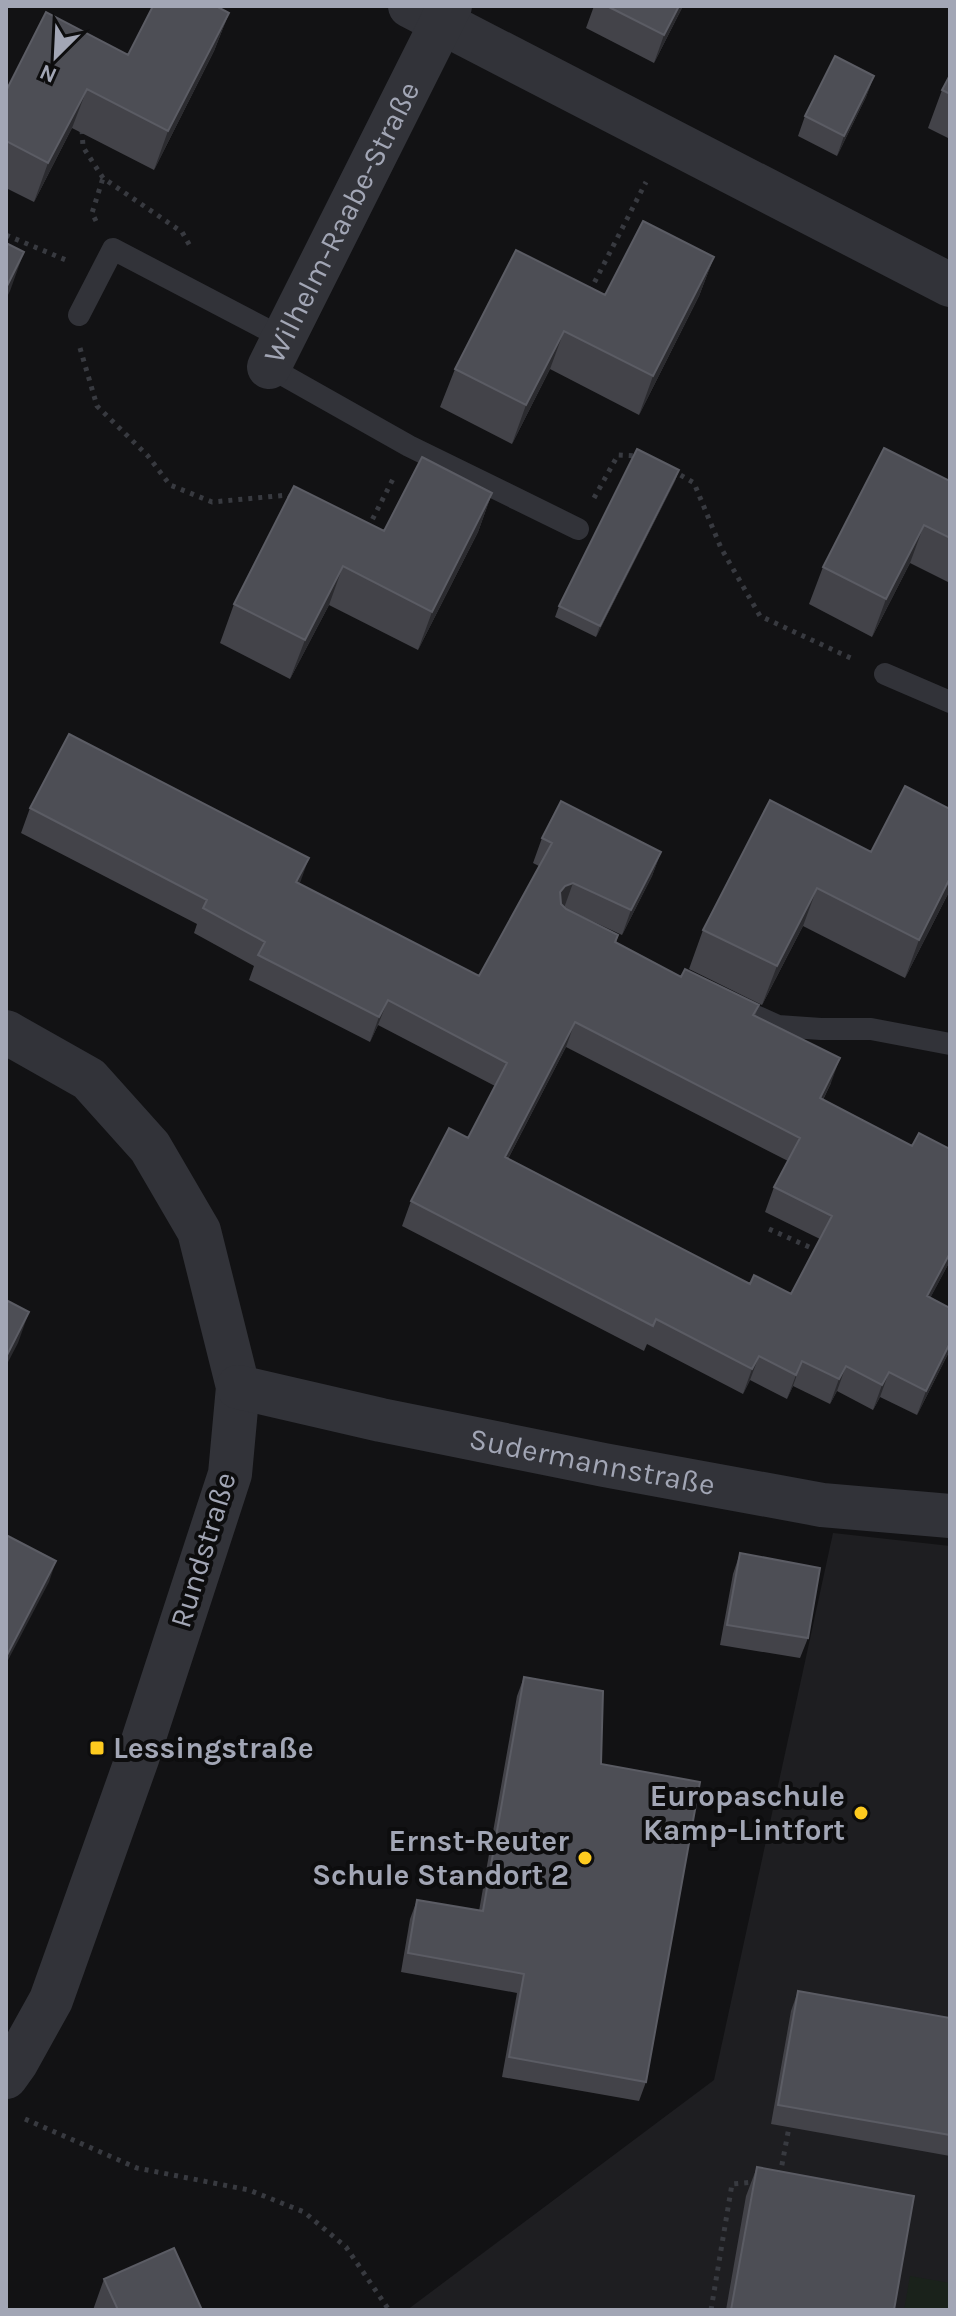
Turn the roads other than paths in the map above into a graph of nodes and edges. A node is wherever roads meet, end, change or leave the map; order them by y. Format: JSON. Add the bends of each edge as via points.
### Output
{"nodes":[{"id":1,"x":434,"y":11,"type":"edge"},
{"id":2,"x":950,"y":285,"type":"edge"},
{"id":3,"x":79,"y":315,"type":"road end"},
{"id":4,"x":276,"y":352,"type":"junction"},
{"id":5,"x":578,"y":529,"type":"road end"},
{"id":6,"x":885,"y":674,"type":"road end"},
{"id":7,"x":950,"y":702,"type":"edge"},
{"id":8,"x":718,"y":999,"type":"edge"},
{"id":9,"x":6,"y":1032,"type":"edge"},
{"id":10,"x":950,"y":1044,"type":"edge"},
{"id":11,"x":238,"y":1387,"type":"junction"},
{"id":12,"x":950,"y":1516,"type":"edge"},
{"id":13,"x":12,"y":2097,"type":"edge"}],
"edges":[{"from":1,"to":2,"type":"street","name":"Wilhelm-Raabe-Straße"},
{"from":1,"to":4,"type":"street","name":"Wilhelm-Raabe-Straße"},
{"from":3,"to":4,"type":"lane","via":[[113,249],[183,286]]},
{"from":4,"to":5,"type":"lane","name":"Wilhelm-Raabe-Straße","via":[[409,446]]},
{"from":6,"to":7,"type":"lane"},
{"from":8,"to":10,"type":"lane","via":[[778,1026],[871,1029]]},
{"from":9,"to":11,"type":"street","name":"Rundstraße","via":[[89,1079],[150,1147],[199,1231]]},
{"from":11,"to":12,"type":"street","name":"Sudermannstraße","via":[[791,1500]]},
{"from":11,"to":13,"type":"street","name":"Rundstraße","via":[[230,1474],[138,1756]]}]}
